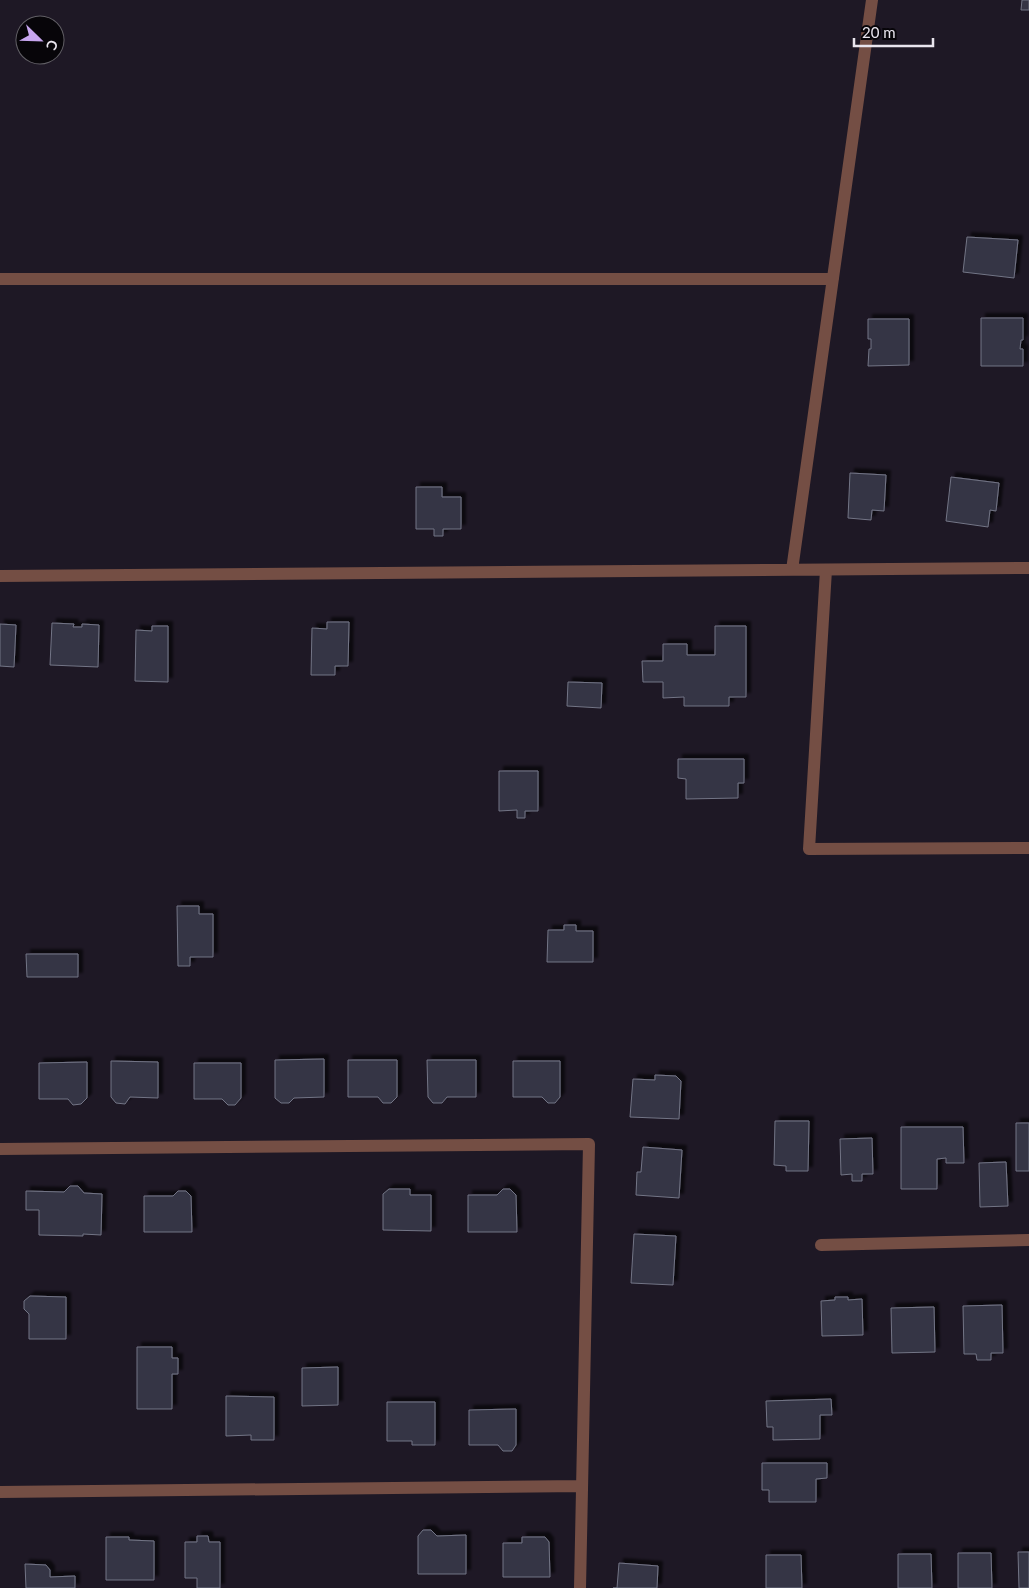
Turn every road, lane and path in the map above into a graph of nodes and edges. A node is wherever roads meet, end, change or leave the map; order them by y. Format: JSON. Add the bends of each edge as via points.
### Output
{"nodes":[{"id":1,"x":872,"y":0,"type":"edge"},
{"id":2,"x":833,"y":278,"type":"junction"},
{"id":3,"x":0,"y":279,"type":"edge"},
{"id":4,"x":1029,"y":568,"type":"edge"},
{"id":5,"x":792,"y":570,"type":"junction"},
{"id":6,"x":826,"y":570,"type":"junction"},
{"id":7,"x":0,"y":576,"type":"edge"},
{"id":8,"x":1029,"y":848,"type":"edge"},
{"id":9,"x":0,"y":1150,"type":"edge"},
{"id":10,"x":1029,"y":1240,"type":"edge"},
{"id":11,"x":821,"y":1245,"type":"dead end"},
{"id":12,"x":582,"y":1486,"type":"junction"},
{"id":13,"x":0,"y":1492,"type":"edge"},
{"id":14,"x":580,"y":1588,"type":"edge"}],
"edges":[{"from":1,"to":2,"type":"street"},
{"from":2,"to":3,"type":"street"},
{"from":2,"to":5,"type":"street"},
{"from":4,"to":6,"type":"street"},
{"from":5,"to":6,"type":"street"},
{"from":5,"to":7,"type":"street"},
{"from":6,"to":8,"type":"street","via":[[809,850]]},
{"from":9,"to":12,"type":"street","via":[[589,1144]]},
{"from":10,"to":11,"type":"street"},
{"from":12,"to":13,"type":"street"},
{"from":12,"to":14,"type":"street"}]}
